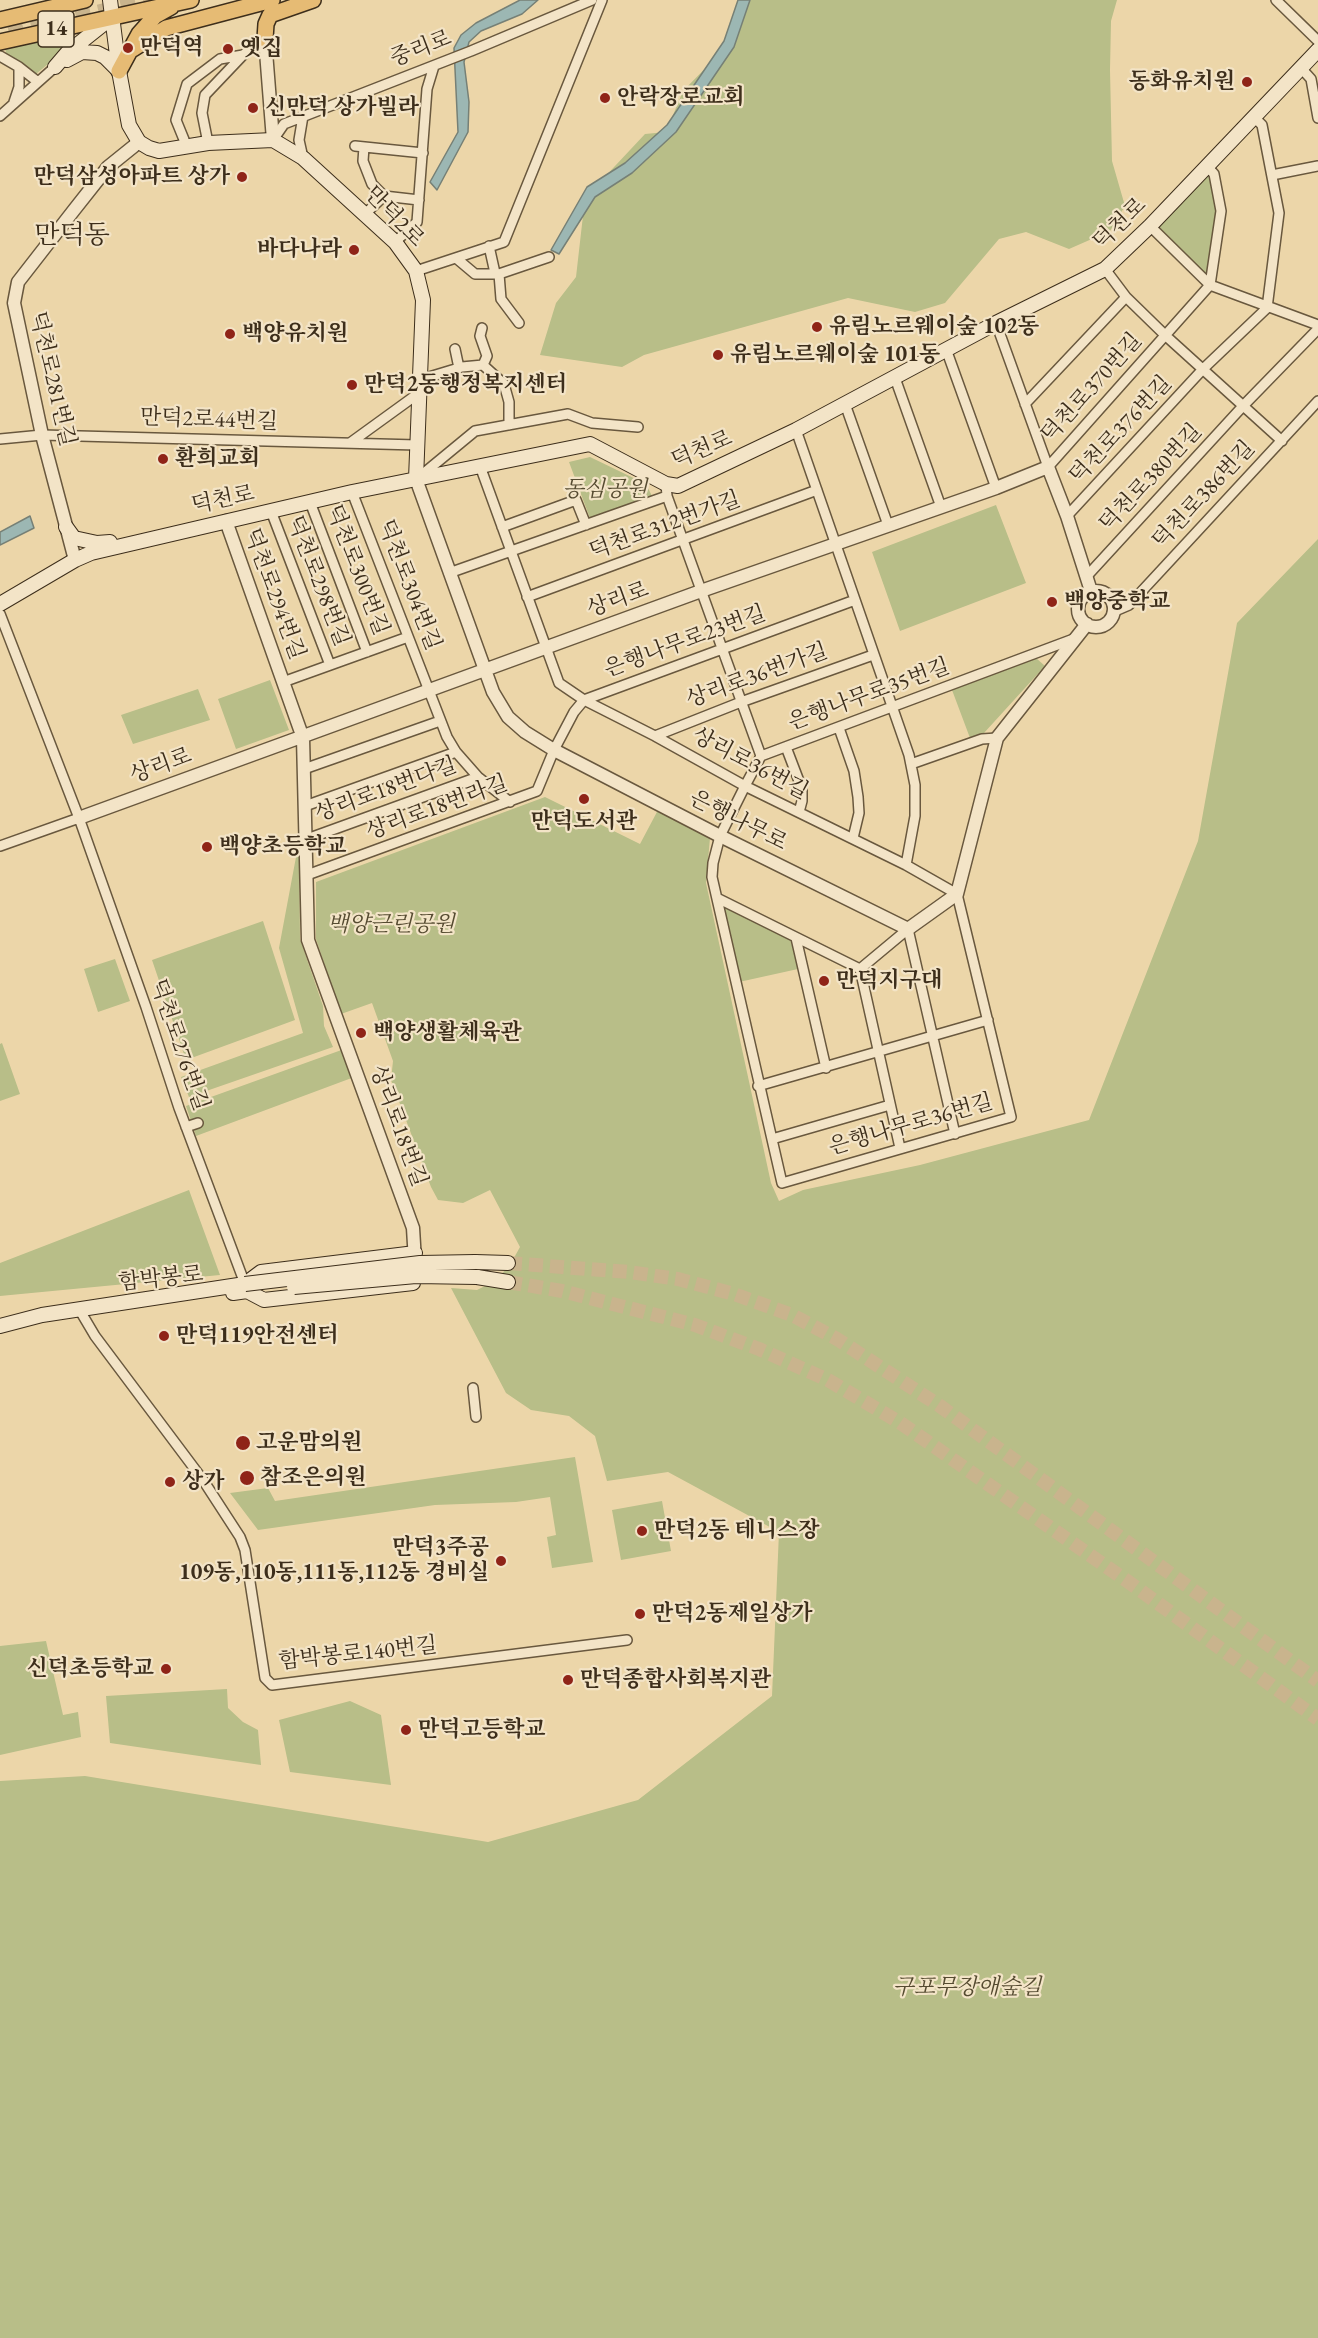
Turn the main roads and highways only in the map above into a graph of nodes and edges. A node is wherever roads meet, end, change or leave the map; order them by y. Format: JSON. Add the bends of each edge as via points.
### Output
{"nodes":[{"id":1,"x":45,"y":0,"type":"edge"},
{"id":2,"x":85,"y":0,"type":"edge"},
{"id":3,"x":110,"y":0,"type":"edge"},
{"id":4,"x":272,"y":0,"type":"edge"},
{"id":5,"x":313,"y":0,"type":"edge"},
{"id":6,"x":185,"y":1,"type":"edge"},
{"id":7,"x":24,"y":15,"type":"junction"},
{"id":8,"x":112,"y":16,"type":"junction"},
{"id":9,"x":0,"y":20,"type":"edge"},
{"id":10,"x":265,"y":39,"type":"road end"},
{"id":11,"x":0,"y":42,"type":"edge"},
{"id":12,"x":133,"y":49,"type":"junction"},
{"id":13,"x":1318,"y":50,"type":"edge"},
{"id":14,"x":119,"y":71,"type":"junction"},
{"id":15,"x":416,"y":479,"type":"junction"},
{"id":16,"x":66,"y":526,"type":"road end"},
{"id":17,"x":145,"y":539,"type":"junction"},
{"id":18,"x":0,"y":604,"type":"edge"},
{"id":19,"x":415,"y":1253,"type":"road end"},
{"id":20,"x":508,"y":1263,"type":"tunnel mouth"},
{"id":21,"x":508,"y":1282,"type":"tunnel mouth"},
{"id":22,"x":413,"y":1283,"type":"road end"},
{"id":23,"x":246,"y":1288,"type":"junction"},
{"id":24,"x":0,"y":1326,"type":"edge"}],
"edges":[{"from":1,"to":7,"type":"main road"},
{"from":2,"to":7,"type":"main road","number":"14"},
{"from":3,"to":8,"type":"main road"},
{"from":4,"to":12,"type":"main road","via":[[166,28]]},
{"from":5,"to":10,"type":"main road","via":[[270,15]]},
{"from":6,"to":8,"type":"main road","number":"14"},
{"from":6,"to":12,"type":"main road","via":[[155,16]]},
{"from":7,"to":9,"type":"main road","number":"14"},
{"from":8,"to":11,"type":"main road","number":"14"},
{"from":8,"to":14,"type":"main road"},
{"from":8,"to":14,"type":"main road","via":[[55,67],[82,52],[105,57]]},
{"from":12,"to":14,"type":"main road"},
{"from":13,"to":15,"type":"main road","name":"덕천로","via":[[1104,269],[996,322],[796,430],[666,490],[590,444]]},
{"from":14,"to":15,"type":"main road","name":"만덕2로","via":[[129,125],[139,142],[159,151],[208,143],[273,140],[303,158],[365,214],[394,242],[416,272],[423,300]]},
{"from":15,"to":17,"type":"main road","name":"덕천로"},
{"from":16,"to":17,"type":"main road","via":[[74,538],[97,543]]},
{"from":17,"to":18,"type":"main road","name":"덕천로","via":[[75,560]]},
{"from":19,"to":23,"type":"main road","via":[[261,1272]]},
{"from":20,"to":23,"type":"main road","bridge":true,"via":[[401,1265]]},
{"from":21,"to":23,"type":"main road","bridge":true,"via":[[416,1276]]},
{"from":22,"to":23,"type":"main road","via":[[264,1300]]},
{"from":23,"to":24,"type":"main road","name":"함박봉로","via":[[79,1309]]}]}
